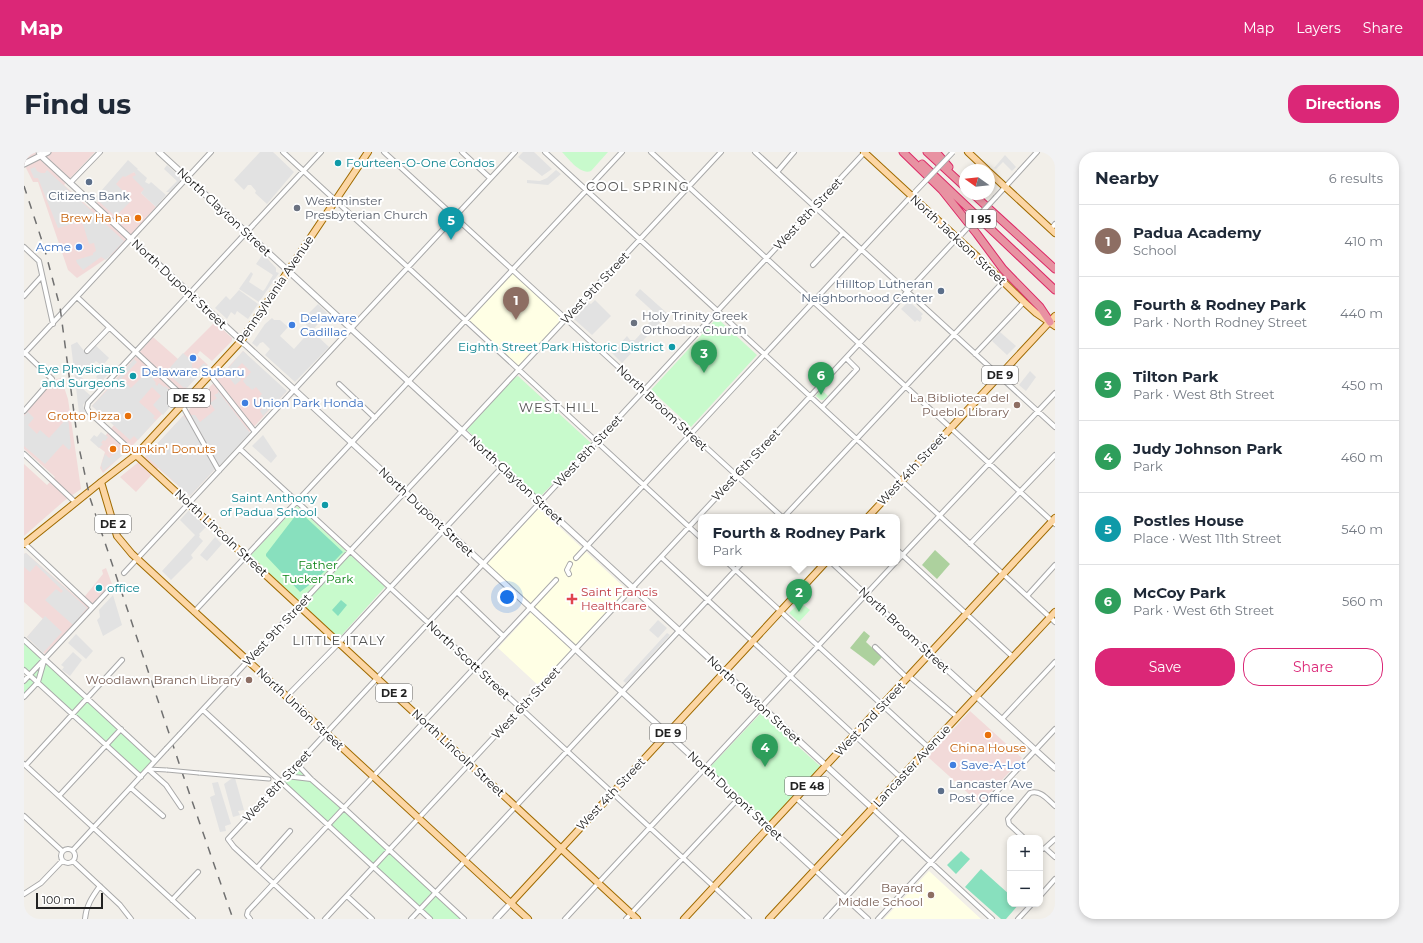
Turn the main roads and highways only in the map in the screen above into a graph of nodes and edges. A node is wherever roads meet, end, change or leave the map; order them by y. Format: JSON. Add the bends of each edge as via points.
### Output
{"nodes":[{"id":1,"x":368,"y":152,"type":"edge"},
{"id":2,"x":864,"y":152,"type":"edge"},
{"id":3,"x":903,"y":152,"type":"edge"},
{"id":4,"x":909,"y":152,"type":"edge"},
{"id":5,"x":927,"y":152,"type":"edge"},
{"id":6,"x":936,"y":152,"type":"edge"},
{"id":7,"x":968,"y":152,"type":"edge"},
{"id":8,"x":981,"y":164,"type":"edge"},
{"id":9,"x":959,"y":176,"type":"edge"},
{"id":10,"x":995,"y":177,"type":"edge"},
{"id":11,"x":959,"y":181,"type":"edge"},
{"id":12,"x":980,"y":200,"type":"edge"},
{"id":13,"x":983,"y":200,"type":"edge"},
{"id":14,"x":1003,"y":221,"type":"junction"},
{"id":15,"x":1054,"y":228,"type":"edge"},
{"id":16,"x":1055,"y":269,"type":"edge"},
{"id":17,"x":1053,"y":289,"type":"edge"},
{"id":18,"x":1053,"y":321,"type":"edge"},
{"id":19,"x":136,"y":455,"type":"junction"},
{"id":20,"x":101,"y":482,"type":"junction"},
{"id":21,"x":871,"y":514,"type":"edge"},
{"id":22,"x":1054,"y":521,"type":"edge"},
{"id":23,"x":24,"y":543,"type":"edge"},
{"id":24,"x":822,"y":566,"type":"edge"},
{"id":25,"x":1055,"y":612,"type":"edge"},
{"id":26,"x":1053,"y":620,"type":"edge"},
{"id":27,"x":561,"y":848,"type":"junction"},
{"id":28,"x":511,"y":903,"type":"junction"},
{"id":29,"x":528,"y":919,"type":"edge"},
{"id":30,"x":637,"y":919,"type":"edge"},
{"id":31,"x":684,"y":919,"type":"edge"},
{"id":32,"x":769,"y":919,"type":"edge"}],
"edges":[{"from":1,"to":19,"type":"main road","name":"Pennsylvania Avenue","number":"DE 52","via":[[241,341]]},
{"from":2,"to":18,"type":"main road","name":"North Jackson Street","via":[[959,237],[1036,313]]},
{"from":3,"to":18,"type":"highway","via":[[942,190],[1003,269]]},
{"from":4,"to":17,"type":"highway","number":"I 95"},
{"from":5,"to":11,"type":"highway"},
{"from":6,"to":9,"type":"highway"},
{"from":7,"to":8,"type":"main road"},
{"from":10,"to":15,"type":"main road"},
{"from":12,"to":14,"type":"highway","number":"I 95"},
{"from":13,"to":14,"type":"highway"},
{"from":14,"to":16,"type":"highway","number":"I 95"},
{"from":18,"to":21,"type":"main road","name":"West 4th Street","number":"DE 9"},
{"from":19,"to":20,"type":"main road","name":"Pennsylvania Avenue","number":"DE 52"},
{"from":19,"to":27,"type":"main road","name":"North Lincoln Street","number":"DE 2"},
{"from":20,"to":23,"type":"main road","name":"Pennsylvania Avenue","number":"DE 52"},
{"from":20,"to":28,"type":"main road","name":"North Union Street","number":"DE 2","via":[[117,536],[137,560]]},
{"from":22,"to":31,"type":"main road","name":"West 2nd Street","number":"DE 48"},
{"from":24,"to":27,"type":"main road","name":"West 4th Street","number":"DE 9"},
{"from":25,"to":26,"type":"main road","name":"Lancaster Avenue"},
{"from":26,"to":32,"type":"main road","name":"Lancaster Avenue","via":[[1013,657]]},
{"from":27,"to":28,"type":"main road","name":"West 4th Street","number":"DE 9"},
{"from":27,"to":30,"type":"main road","name":"North Lincoln Street","number":"DE 2"},
{"from":28,"to":29,"type":"main road","name":"North Union Street","number":"DE 2"}]}
